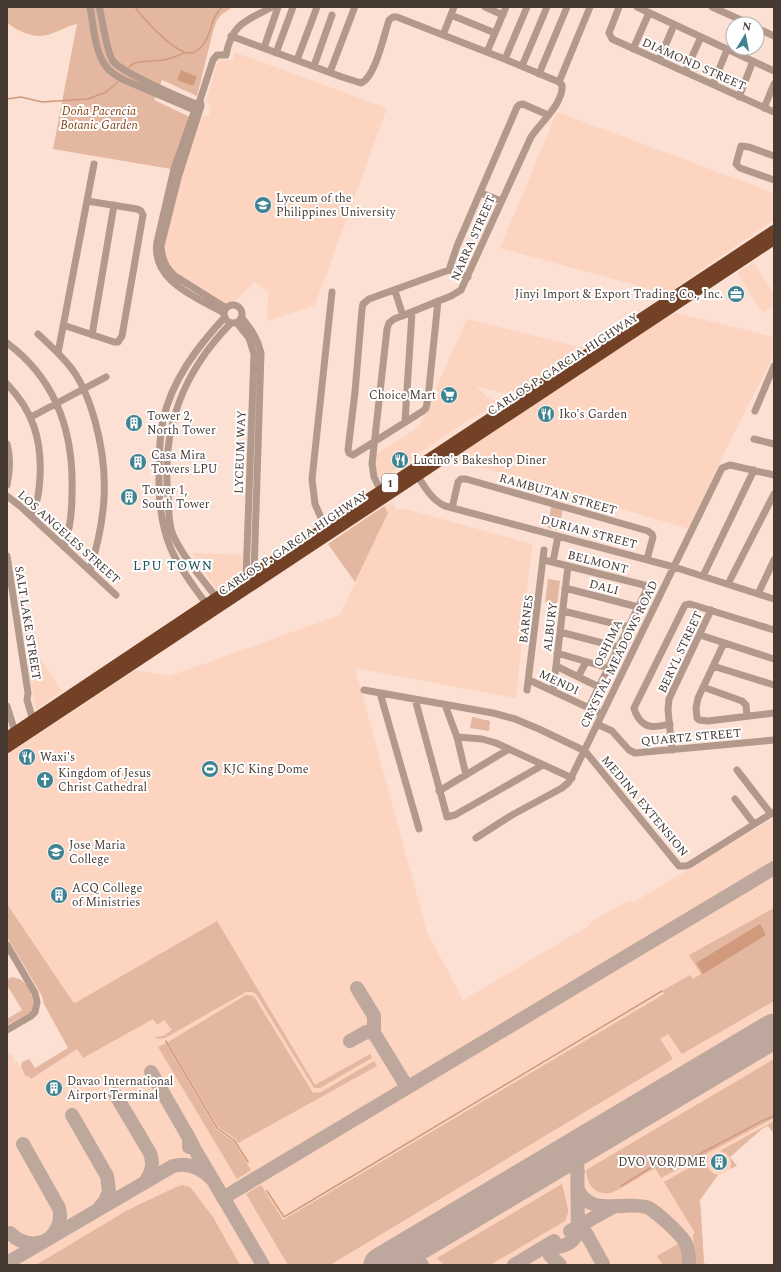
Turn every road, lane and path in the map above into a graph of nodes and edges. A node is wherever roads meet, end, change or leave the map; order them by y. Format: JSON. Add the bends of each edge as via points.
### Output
{"nodes":[{"id":1,"x":90,"y":7,"type":"edge"},
{"id":2,"x":99,"y":7,"type":"edge"},
{"id":3,"x":272,"y":7,"type":"edge"},
{"id":4,"x":278,"y":7,"type":"edge"},
{"id":5,"x":293,"y":7,"type":"edge"},
{"id":6,"x":317,"y":7,"type":"edge"},
{"id":7,"x":454,"y":7,"type":"edge"},
{"id":8,"x":486,"y":7,"type":"edge"},
{"id":9,"x":506,"y":7,"type":"edge"},
{"id":10,"x":527,"y":7,"type":"edge"},
{"id":11,"x":547,"y":7,"type":"edge"},
{"id":12,"x":567,"y":7,"type":"edge"},
{"id":13,"x":590,"y":7,"type":"edge"},
{"id":14,"x":619,"y":7,"type":"edge"},
{"id":15,"x":637,"y":7,"type":"edge"},
{"id":16,"x":712,"y":7,"type":"edge"},
{"id":17,"x":354,"y":9,"type":"dead end"},
{"id":18,"x":649,"y":13,"type":"junction"},
{"id":19,"x":332,"y":15,"type":"dead end"},
{"id":20,"x":451,"y":15,"type":"junction"},
{"id":21,"x":503,"y":15,"type":"junction"},
{"id":22,"x":732,"y":16,"type":"edge"},
{"id":23,"x":674,"y":25,"type":"junction"},
{"id":24,"x":495,"y":33,"type":"junction"},
{"id":25,"x":443,"y":35,"type":"junction"},
{"id":26,"x":231,"y":36,"type":"junction"},
{"id":27,"x":701,"y":38,"type":"junction"},
{"id":28,"x":264,"y":48,"type":"junction"},
{"id":29,"x":633,"y":49,"type":"junction"},
{"id":30,"x":725,"y":49,"type":"edge"},
{"id":31,"x":487,"y":52,"type":"junction"},
{"id":32,"x":276,"y":53,"type":"junction"},
{"id":33,"x":725,"y":55,"type":"edge"},
{"id":34,"x":741,"y":56,"type":"edge"},
{"id":35,"x":505,"y":59,"type":"junction"},
{"id":36,"x":297,"y":60,"type":"junction"},
{"id":37,"x":659,"y":60,"type":"junction"},
{"id":38,"x":753,"y":61,"type":"junction"},
{"id":39,"x":314,"y":66,"type":"junction"},
{"id":40,"x":522,"y":66,"type":"junction"},
{"id":41,"x":774,"y":71,"type":"edge"},
{"id":42,"x":330,"y":72,"type":"junction"},
{"id":43,"x":685,"y":72,"type":"junction"},
{"id":44,"x":539,"y":74,"type":"junction"},
{"id":45,"x":558,"y":82,"type":"junction"},
{"id":46,"x":713,"y":84,"type":"junction"},
{"id":47,"x":774,"y":84,"type":"edge"},
{"id":48,"x":153,"y":88,"type":"junction"},
{"id":49,"x":739,"y":97,"type":"junction"},
{"id":50,"x":199,"y":107,"type":"junction"},
{"id":51,"x":764,"y":108,"type":"junction"},
{"id":52,"x":774,"y":112,"type":"edge"},
{"id":53,"x":548,"y":115,"type":"junction"},
{"id":54,"x":774,"y":156,"type":"edge"},
{"id":55,"x":94,"y":164,"type":"dead end"},
{"id":56,"x":774,"y":180,"type":"edge"},
{"id":57,"x":481,"y":193,"type":"junction"},
{"id":58,"x":87,"y":201,"type":"junction"},
{"id":59,"x":501,"y":201,"type":"junction"},
{"id":60,"x":114,"y":205,"type":"junction"},
{"id":61,"x":774,"y":230,"type":"edge"},
{"id":62,"x":774,"y":240,"type":"edge"},
{"id":63,"x":449,"y":270,"type":"junction"},
{"id":64,"x":468,"y":277,"type":"junction"},
{"id":65,"x":395,"y":291,"type":"junction"},
{"id":66,"x":332,"y":292,"type":"dead end"},
{"id":67,"x":438,"y":301,"type":"junction"},
{"id":68,"x":412,"y":312,"type":"junction"},
{"id":69,"x":225,"y":313,"type":"junction"},
{"id":70,"x":403,"y":316,"type":"junction"},
{"id":71,"x":237,"y":321,"type":"junction"},
{"id":72,"x":64,"y":325,"type":"junction"},
{"id":73,"x":38,"y":334,"type":"dead end"},
{"id":74,"x":92,"y":335,"type":"junction"},
{"id":75,"x":7,"y":343,"type":"edge"},
{"id":76,"x":58,"y":353,"type":"junction"},
{"id":77,"x":774,"y":366,"type":"edge"},
{"id":78,"x":106,"y":377,"type":"dead end"},
{"id":79,"x":7,"y":384,"type":"edge"},
{"id":80,"x":84,"y":389,"type":"junction"},
{"id":81,"x":57,"y":404,"type":"junction"},
{"id":82,"x":755,"y":411,"type":"dead end"},
{"id":83,"x":31,"y":417,"type":"junction"},
{"id":84,"x":405,"y":422,"type":"junction"},
{"id":85,"x":754,"y":439,"type":"dead end"},
{"id":86,"x":374,"y":443,"type":"junction"},
{"id":87,"x":7,"y":444,"type":"edge"},
{"id":88,"x":774,"y":444,"type":"edge"},
{"id":89,"x":754,"y":470,"type":"junction"},
{"id":90,"x":415,"y":472,"type":"junction"},
{"id":91,"x":774,"y":475,"type":"edge"},
{"id":92,"x":7,"y":485,"type":"edge"},
{"id":93,"x":383,"y":494,"type":"junction"},
{"id":94,"x":774,"y":494,"type":"edge"},
{"id":95,"x":7,"y":496,"type":"edge"},
{"id":96,"x":452,"y":508,"type":"junction"},
{"id":97,"x":31,"y":516,"type":"junction"},
{"id":98,"x":325,"y":527,"type":"junction"},
{"id":99,"x":558,"y":536,"type":"junction"},
{"id":100,"x":307,"y":544,"type":"junction"},
{"id":101,"x":64,"y":547,"type":"junction"},
{"id":102,"x":544,"y":550,"type":"dead end"},
{"id":103,"x":7,"y":556,"type":"edge"},
{"id":104,"x":647,"y":559,"type":"junction"},
{"id":105,"x":544,"y":560,"type":"junction"},
{"id":106,"x":553,"y":562,"type":"junction"},
{"id":107,"x":773,"y":565,"type":"edge"},
{"id":108,"x":568,"y":566,"type":"junction"},
{"id":109,"x":674,"y":567,"type":"junction"},
{"id":110,"x":90,"y":570,"type":"junction"},
{"id":111,"x":703,"y":576,"type":"junction"},
{"id":112,"x":253,"y":580,"type":"junction"},
{"id":113,"x":728,"y":584,"type":"junction"},
{"id":114,"x":646,"y":587,"type":"joint"},
{"id":115,"x":566,"y":588,"type":"junction"},
{"id":116,"x":758,"y":594,"type":"junction"},
{"id":117,"x":116,"y":595,"type":"dead end"},
{"id":118,"x":216,"y":598,"type":"junction"},
{"id":119,"x":774,"y":599,"type":"edge"},
{"id":120,"x":206,"y":604,"type":"junction"},
{"id":121,"x":222,"y":606,"type":"junction"},
{"id":122,"x":638,"y":607,"type":"junction"},
{"id":123,"x":711,"y":610,"type":"junction"},
{"id":124,"x":563,"y":611,"type":"junction"},
{"id":125,"x":212,"y":612,"type":"junction"},
{"id":126,"x":628,"y":627,"type":"junction"},
{"id":127,"x":774,"y":630,"type":"edge"},
{"id":128,"x":560,"y":632,"type":"junction"},
{"id":129,"x":700,"y":635,"type":"junction"},
{"id":130,"x":724,"y":643,"type":"junction"},
{"id":131,"x":618,"y":647,"type":"junction"},
{"id":132,"x":557,"y":654,"type":"junction"},
{"id":133,"x":774,"y":659,"type":"edge"},
{"id":134,"x":586,"y":662,"type":"junction"},
{"id":135,"x":556,"y":666,"type":"junction"},
{"id":136,"x":713,"y":666,"type":"junction"},
{"id":137,"x":608,"y":668,"type":"junction"},
{"id":138,"x":578,"y":677,"type":"junction"},
{"id":139,"x":529,"y":680,"type":"junction"},
{"id":140,"x":774,"y":685,"type":"edge"},
{"id":141,"x":599,"y":687,"type":"junction"},
{"id":142,"x":703,"y":687,"type":"junction"},
{"id":143,"x":364,"y":690,"type":"dead end"},
{"id":144,"x":527,"y":690,"type":"dead end"},
{"id":145,"x":553,"y":690,"type":"junction"},
{"id":146,"x":380,"y":693,"type":"junction"},
{"id":147,"x":415,"y":699,"type":"junction"},
{"id":148,"x":445,"y":705,"type":"junction"},
{"id":149,"x":7,"y":706,"type":"edge"},
{"id":150,"x":589,"y":708,"type":"junction"},
{"id":151,"x":774,"y":713,"type":"edge"},
{"id":152,"x":602,"y":714,"type":"junction"},
{"id":153,"x":747,"y":716,"type":"junction"},
{"id":154,"x":34,"y":719,"type":"junction"},
{"id":155,"x":597,"y":724,"type":"junction"},
{"id":156,"x":670,"y":724,"type":"junction"},
{"id":157,"x":457,"y":737,"type":"junction"},
{"id":158,"x":11,"y":738,"type":"edge"},
{"id":159,"x":774,"y":740,"type":"edge"},
{"id":160,"x":509,"y":749,"type":"junction"},
{"id":161,"x":672,"y":750,"type":"junction"},
{"id":162,"x":585,"y":751,"type":"junction"},
{"id":163,"x":543,"y":765,"type":"junction"},
{"id":164,"x":737,"y":770,"type":"dead end"},
{"id":165,"x":466,"y":775,"type":"junction"},
{"id":166,"x":572,"y":778,"type":"junction"},
{"id":167,"x":439,"y":791,"type":"junction"},
{"id":168,"x":735,"y":799,"type":"dead end"},
{"id":169,"x":772,"y":813,"type":"edge"},
{"id":170,"x":754,"y":824,"type":"junction"},
{"id":171,"x":419,"y":830,"type":"dead end"},
{"id":172,"x":476,"y":838,"type":"dead end"},
{"id":173,"x":7,"y":945,"type":"edge"},
{"id":174,"x":7,"y":1030,"type":"edge"}],
"edges":[{"from":1,"to":48,"type":"street","via":[[98,47],[105,66],[122,79]]},
{"from":2,"to":48,"type":"street","via":[[113,62]]},
{"from":3,"to":26,"type":"street","via":[[244,22]]},
{"from":4,"to":28,"type":"street"},
{"from":5,"to":32,"type":"street"},
{"from":6,"to":36,"type":"street"},
{"from":7,"to":20,"type":"street"},
{"from":8,"to":21,"type":"street"},
{"from":9,"to":21,"type":"street"},
{"from":10,"to":35,"type":"street"},
{"from":11,"to":40,"type":"street"},
{"from":12,"to":44,"type":"street"},
{"from":13,"to":45,"type":"street"},
{"from":14,"to":29,"type":"street","name":"DIAMOND STREET","via":[[609,33],[612,39]]},
{"from":15,"to":18,"type":"street"},
{"from":16,"to":22,"type":"street"},
{"from":17,"to":42,"type":"street"},
{"from":18,"to":23,"type":"street"},
{"from":18,"to":29,"type":"street"},
{"from":19,"to":39,"type":"street"},
{"from":20,"to":24,"type":"street"},
{"from":20,"to":25,"type":"street"},
{"from":21,"to":24,"type":"street"},
{"from":23,"to":27,"type":"street"},
{"from":23,"to":37,"type":"street"},
{"from":24,"to":31,"type":"street"},
{"from":25,"to":31,"type":"street"},
{"from":25,"to":42,"type":"street","via":[[394,17],[389,20],[373,70],[367,80],[358,83]]},
{"from":26,"to":28,"type":"street"},
{"from":26,"to":50,"type":"street","via":[[226,55],[217,56],[213,60]]},
{"from":27,"to":30,"type":"street"},
{"from":27,"to":43,"type":"street"},
{"from":28,"to":32,"type":"street"},
{"from":29,"to":37,"type":"street","name":"DIAMOND STREET"},
{"from":31,"to":35,"type":"street"},
{"from":32,"to":36,"type":"street"},
{"from":33,"to":46,"type":"street"},
{"from":34,"to":38,"type":"street"},
{"from":35,"to":40,"type":"street"},
{"from":36,"to":39,"type":"street"},
{"from":37,"to":43,"type":"street","name":"DIAMOND STREET"},
{"from":38,"to":41,"type":"street"},
{"from":38,"to":49,"type":"street"},
{"from":39,"to":42,"type":"street"},
{"from":40,"to":44,"type":"street"},
{"from":43,"to":46,"type":"street","name":"DIAMOND STREET"},
{"from":44,"to":45,"type":"street"},
{"from":45,"to":53,"type":"street","name":"NARRA STREET","via":[[562,85],[562,90]]},
{"from":46,"to":49,"type":"street","name":"DIAMOND STREET"},
{"from":47,"to":51,"type":"street"},
{"from":48,"to":50,"type":"street"},
{"from":49,"to":51,"type":"street","name":"DIAMOND STREET"},
{"from":50,"to":69,"type":"street","via":[[161,246],[162,256],[168,270],[174,276]]},
{"from":51,"to":52,"type":"street","name":"DIAMOND STREET"},
{"from":53,"to":57,"type":"street","via":[[526,105],[521,104],[517,107]]},
{"from":53,"to":59,"type":"street","name":"NARRA STREET","via":[[531,137]]},
{"from":54,"to":56,"type":"street","via":[[749,146],[741,146],[736,161],[740,168]]},
{"from":55,"to":58,"type":"street"},
{"from":57,"to":59,"type":"street"},
{"from":57,"to":63,"type":"street"},
{"from":58,"to":60,"type":"street"},
{"from":58,"to":72,"type":"street"},
{"from":59,"to":64,"type":"street","name":"NARRA STREET"},
{"from":60,"to":74,"type":"street"},
{"from":60,"to":74,"type":"street","via":[[141,211],[143,218],[122,336],[118,342],[114,342]]},
{"from":61,"to":90,"type":"highway","name":"CARLOS P. GARCIA HIGHWAY","number":"1"},
{"from":62,"to":90,"type":"highway","name":"CARLOS P. GARCIA HIGHWAY","number":"1"},
{"from":63,"to":64,"type":"street"},
{"from":63,"to":65,"type":"street"},
{"from":64,"to":67,"type":"street","name":"NARRA STREET","via":[[458,293]]},
{"from":65,"to":70,"type":"street"},
{"from":65,"to":86,"type":"street","via":[[369,299],[363,304],[362,309],[348,450],[353,455]]},
{"from":66,"to":98,"type":"street","via":[[312,479],[316,504]]},
{"from":67,"to":68,"type":"street","name":"NARRA STREET"},
{"from":67,"to":84,"type":"street","via":[[427,403],[423,411]]},
{"from":68,"to":70,"type":"street","name":"NARRA STREET"},
{"from":68,"to":84,"type":"street"},
{"from":69,"to":71,"type":"street"},
{"from":69,"to":71,"type":"street","via":[[231,305],[239,307],[242,312]]},
{"from":69,"to":120,"type":"street","via":[[190,358],[174,390],[165,411],[159,459],[161,509],[171,549]]},
{"from":70,"to":86,"type":"street","name":"NARRA STREET","via":[[391,320],[388,326]]},
{"from":71,"to":112,"type":"street","name":"LYCEUM WAY","via":[[249,338],[254,354]]},
{"from":71,"to":118,"type":"street","via":[[210,345],[197,363],[174,413],[168,444],[167,484],[172,532]]},
{"from":72,"to":74,"type":"street"},
{"from":72,"to":76,"type":"street"},
{"from":73,"to":76,"type":"street"},
{"from":75,"to":81,"type":"street","via":[[43,380]]},
{"from":76,"to":80,"type":"street"},
{"from":77,"to":82,"type":"street"},
{"from":78,"to":80,"type":"street"},
{"from":79,"to":83,"type":"street","via":[[20,398]]},
{"from":80,"to":81,"type":"street"},
{"from":80,"to":110,"type":"street","via":[[101,445],[105,481],[100,530]]},
{"from":81,"to":83,"type":"street"},
{"from":81,"to":101,"type":"street","via":[[69,440],[73,472],[72,502]]},
{"from":83,"to":97,"type":"street","via":[[41,458],[39,495]]},
{"from":84,"to":86,"type":"street"},
{"from":85,"to":88,"type":"street"},
{"from":86,"to":93,"type":"street","name":"NARRA STREET","via":[[372,470]]},
{"from":87,"to":92,"type":"street","via":[[10,466]]},
{"from":89,"to":91,"type":"street"},
{"from":89,"to":109,"type":"street","name":"CRYSTAL MEADOWS ROAD","via":[[730,465],[722,468]]},
{"from":89,"to":111,"type":"street"},
{"from":90,"to":93,"type":"highway","name":"CARLOS P. GARCIA HIGHWAY","number":"1"},
{"from":90,"to":96,"type":"street","name":"DURIAN STREET","via":[[434,499]]},
{"from":93,"to":98,"type":"highway","name":"CARLOS P. GARCIA HIGHWAY","number":"1"},
{"from":93,"to":100,"type":"highway","name":"CARLOS P. GARCIA HIGHWAY","number":"1"},
{"from":94,"to":113,"type":"street"},
{"from":95,"to":97,"type":"street","name":"LOS ANGELES STREET"},
{"from":96,"to":99,"type":"street","name":"DURIAN STREET"},
{"from":96,"to":104,"type":"street","name":"RAMBUTAN STREET","via":[[458,482],[466,479],[648,531],[653,537]]},
{"from":97,"to":101,"type":"street","name":"LOS ANGELES STREET"},
{"from":98,"to":100,"type":"highway","name":"CARLOS P. GARCIA HIGHWAY","number":"1"},
{"from":99,"to":104,"type":"street","name":"DURIAN STREET"},
{"from":99,"to":106,"type":"street"},
{"from":100,"to":112,"type":"highway","name":"CARLOS P. GARCIA HIGHWAY","number":"1"},
{"from":101,"to":110,"type":"street","name":"LOS ANGELES STREET"},
{"from":102,"to":105,"type":"street","name":"BARNES"},
{"from":103,"to":154,"type":"street","name":"SALT LAKE STREET"},
{"from":104,"to":109,"type":"street","name":"DURIAN STREET"},
{"from":105,"to":106,"type":"street","name":"BELMONT"},
{"from":105,"to":139,"type":"street","name":"BARNES"},
{"from":106,"to":108,"type":"street","name":"BELMONT"},
{"from":107,"to":116,"type":"street"},
{"from":108,"to":114,"type":"street","name":"BELMONT"},
{"from":108,"to":115,"type":"street","name":"ALBURY"},
{"from":109,"to":111,"type":"street","name":"DURIAN STREET"},
{"from":109,"to":152,"type":"street","name":"CRYSTAL MEADOWS ROAD"},
{"from":110,"to":117,"type":"street","name":"LOS ANGELES STREET"},
{"from":111,"to":113,"type":"street","name":"DURIAN STREET"},
{"from":112,"to":118,"type":"highway","name":"CARLOS P. GARCIA HIGHWAY","number":"1"},
{"from":112,"to":121,"type":"highway","name":"CARLOS P. GARCIA HIGHWAY","number":"1"},
{"from":113,"to":116,"type":"street","name":"DURIAN STREET"},
{"from":114,"to":122,"type":"street","name":"OSHIMA"},
{"from":115,"to":122,"type":"street","name":"DALI"},
{"from":115,"to":124,"type":"street","name":"ALBURY"},
{"from":116,"to":119,"type":"street","name":"DURIAN STREET"},
{"from":118,"to":120,"type":"highway","name":"CARLOS P. GARCIA HIGHWAY","number":"1"},
{"from":118,"to":121,"type":"street"},
{"from":120,"to":125,"type":"street"},
{"from":120,"to":154,"type":"highway","name":"CARLOS P. GARCIA HIGHWAY","number":"1"},
{"from":121,"to":125,"type":"highway","name":"CARLOS P. GARCIA HIGHWAY","number":"1"},
{"from":122,"to":126,"type":"street","name":"OSHIMA"},
{"from":123,"to":127,"type":"street"},
{"from":123,"to":129,"type":"street","name":"BERYL STREET"},
{"from":123,"to":156,"type":"street","via":[[686,604],[634,708],[646,726]]},
{"from":124,"to":126,"type":"street"},
{"from":124,"to":128,"type":"street","name":"ALBURY"},
{"from":125,"to":158,"type":"highway","name":"CARLOS P. GARCIA HIGHWAY","number":"1"},
{"from":126,"to":131,"type":"street","name":"OSHIMA"},
{"from":128,"to":131,"type":"street"},
{"from":128,"to":132,"type":"street","name":"ALBURY"},
{"from":129,"to":130,"type":"street"},
{"from":129,"to":156,"type":"street","name":"BERYL STREET","via":[[669,699]]},
{"from":130,"to":133,"type":"street"},
{"from":130,"to":136,"type":"street"},
{"from":131,"to":137,"type":"street","name":"OSHIMA"},
{"from":132,"to":134,"type":"street"},
{"from":132,"to":135,"type":"street","name":"ALBURY"},
{"from":134,"to":137,"type":"street"},
{"from":134,"to":138,"type":"street"},
{"from":135,"to":138,"type":"street"},
{"from":135,"to":145,"type":"street","name":"ALBURY"},
{"from":136,"to":140,"type":"street"},
{"from":136,"to":142,"type":"street"},
{"from":137,"to":141,"type":"street","name":"OSHIMA"},
{"from":138,"to":141,"type":"street"},
{"from":139,"to":144,"type":"street","name":"BARNES"},
{"from":139,"to":145,"type":"street","name":"MENDI"},
{"from":141,"to":150,"type":"street","name":"OSHIMA"},
{"from":142,"to":153,"type":"street","via":[[742,701],[746,705]]},
{"from":142,"to":153,"type":"street","via":[[696,708],[699,720]]},
{"from":143,"to":146,"type":"street"},
{"from":145,"to":150,"type":"street","name":"MENDI"},
{"from":146,"to":147,"type":"street"},
{"from":146,"to":171,"type":"street"},
{"from":147,"to":148,"type":"street"},
{"from":147,"to":167,"type":"street"},
{"from":148,"to":157,"type":"street"},
{"from":148,"to":162,"type":"street","via":[[514,719]]},
{"from":149,"to":158,"type":"street"},
{"from":150,"to":152,"type":"street","name":"MENDI"},
{"from":151,"to":153,"type":"street"},
{"from":152,"to":155,"type":"street","name":"CRYSTAL MEADOWS ROAD"},
{"from":154,"to":158,"type":"highway","name":"CARLOS P. GARCIA HIGHWAY","number":"1"},
{"from":155,"to":161,"type":"street","name":"QUARTZ STREET","via":[[612,731],[632,752],[640,754]]},
{"from":155,"to":162,"type":"street","name":"CRYSTAL MEADOWS ROAD"},
{"from":156,"to":161,"type":"street","name":"BERYL STREET"},
{"from":157,"to":160,"type":"street","via":[[482,739]]},
{"from":157,"to":165,"type":"street"},
{"from":159,"to":161,"type":"street","name":"QUARTZ STREET"},
{"from":160,"to":163,"type":"street"},
{"from":160,"to":165,"type":"street"},
{"from":162,"to":166,"type":"street","name":"CRYSTAL MEADOWS ROAD"},
{"from":162,"to":170,"type":"street","name":"MEDINA EXTENSION","via":[[679,866],[688,865]]},
{"from":163,"to":166,"type":"street"},
{"from":163,"to":167,"type":"street","via":[[450,817],[446,816]]},
{"from":164,"to":169,"type":"street"},
{"from":165,"to":167,"type":"street"},
{"from":166,"to":172,"type":"street","via":[[562,788]]},
{"from":168,"to":170,"type":"street"},
{"from":169,"to":170,"type":"street","name":"MEDINA EXTENSION"},
{"from":173,"to":174,"type":"street","via":[[35,993],[37,1002],[34,1014]]}]}
